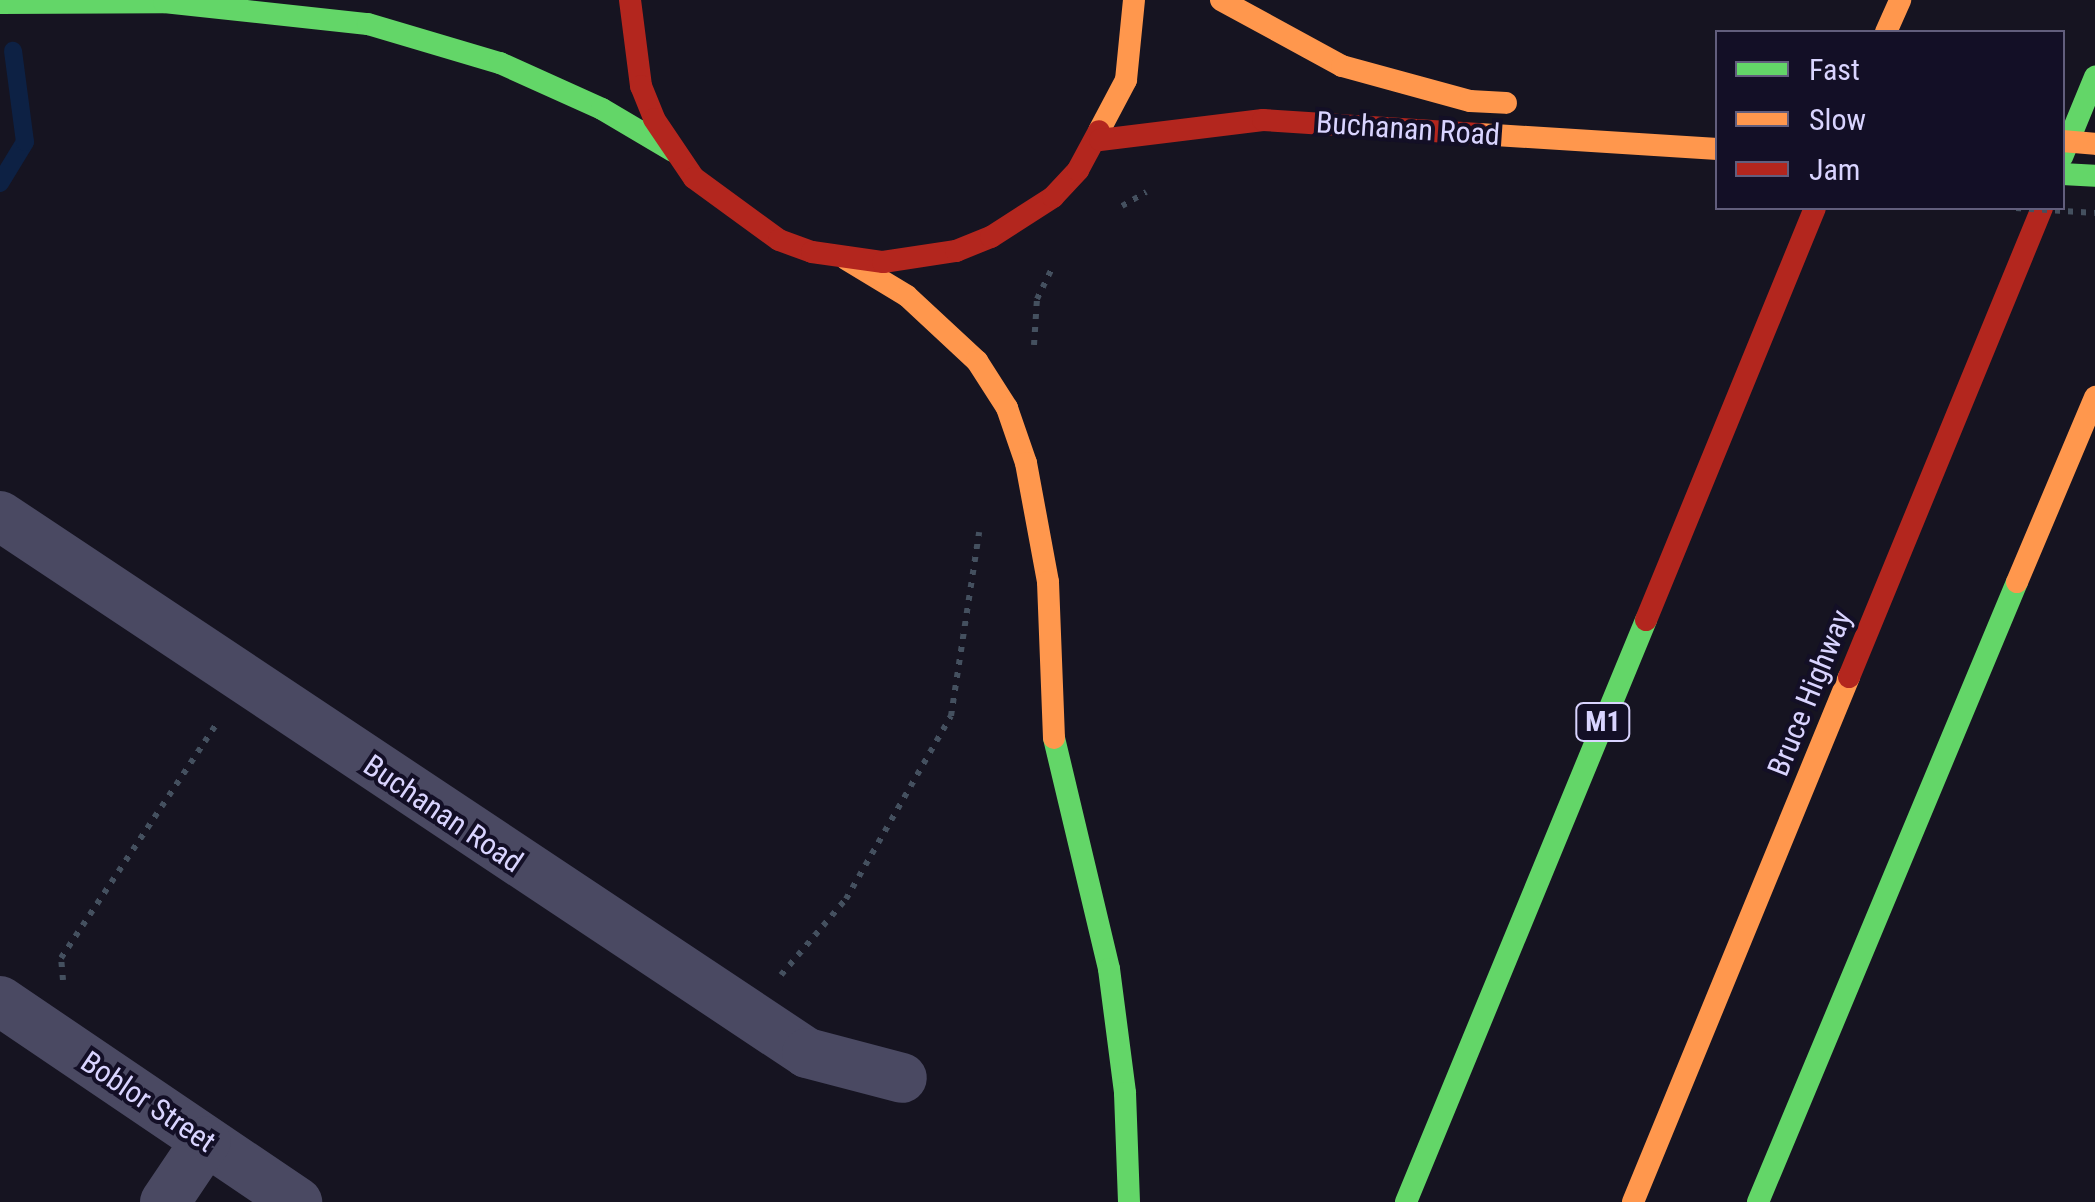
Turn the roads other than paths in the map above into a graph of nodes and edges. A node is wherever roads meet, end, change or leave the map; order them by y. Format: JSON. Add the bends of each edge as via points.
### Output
{"nodes":[{"id":1,"x":630,"y":0,"type":"edge"},
{"id":2,"x":1134,"y":0,"type":"edge"},
{"id":3,"x":1221,"y":0,"type":"edge"},
{"id":4,"x":1900,"y":0,"type":"edge"},
{"id":5,"x":0,"y":3,"type":"edge"},
{"id":6,"x":1887,"y":30,"type":"edge"},
{"id":7,"x":2095,"y":77,"type":"edge"},
{"id":8,"x":1528,"y":105,"type":"dead end"},
{"id":9,"x":1100,"y":140,"type":"junction"},
{"id":10,"x":2065,"y":141,"type":"edge"},
{"id":11,"x":2095,"y":144,"type":"edge"},
{"id":12,"x":1715,"y":149,"type":"edge"},
{"id":13,"x":2065,"y":150,"type":"edge"},
{"id":14,"x":673,"y":151,"type":"junction"},
{"id":15,"x":2065,"y":174,"type":"edge"},
{"id":16,"x":2095,"y":176,"type":"edge"},
{"id":17,"x":1814,"y":210,"type":"edge"},
{"id":18,"x":2041,"y":210,"type":"edge"},
{"id":19,"x":846,"y":259,"type":"junction"},
{"id":20,"x":2095,"y":397,"type":"edge"},
{"id":21,"x":0,"y":516,"type":"edge"},
{"id":22,"x":0,"y":1001,"type":"edge"},
{"id":23,"x":902,"y":1078,"type":"dead end"},
{"id":24,"x":206,"y":1141,"type":"junction"},
{"id":25,"x":165,"y":1202,"type":"edge"},
{"id":26,"x":296,"y":1202,"type":"edge"},
{"id":27,"x":1128,"y":1202,"type":"edge"},
{"id":28,"x":1406,"y":1202,"type":"edge"},
{"id":29,"x":1633,"y":1202,"type":"edge"},
{"id":30,"x":1758,"y":1202,"type":"edge"}],
"edges":[{"from":1,"to":14,"type":"main road","via":[[641,86]]},
{"from":2,"to":9,"type":"main road","via":[[1126,80]]},
{"from":3,"to":8,"type":"main road","name":"Buchanan Road","via":[[1342,66],[1470,101]]},
{"from":4,"to":6,"type":"main road"},
{"from":5,"to":14,"type":"main road","via":[[164,2],[368,24],[500,64],[602,109]]},
{"from":7,"to":13,"type":"main road"},
{"from":9,"to":12,"type":"main road","name":"Buchanan Road","via":[[1263,120]]},
{"from":9,"to":19,"type":"main road","via":[[1052,196],[991,237],[920,259]]},
{"from":10,"to":11,"type":"main road","bridge":true},
{"from":14,"to":19,"type":"main road","via":[[748,223],[812,252]]},
{"from":15,"to":16,"type":"main road"},
{"from":17,"to":28,"type":"main road","number":"M1"},
{"from":18,"to":29,"type":"main road","name":"Bruce Highway"},
{"from":19,"to":27,"type":"main road","via":[[939,322],[977,361],[1007,408],[1043,532],[1052,730],[1108,969],[1125,1093]]},
{"from":20,"to":30,"type":"main road"},
{"from":21,"to":23,"type":"street","name":"Buchanan Road","via":[[807,1053]]},
{"from":22,"to":24,"type":"street","name":"Boblor Street"},
{"from":24,"to":25,"type":"street"},
{"from":24,"to":26,"type":"street","name":"Boblor Street"}]}
